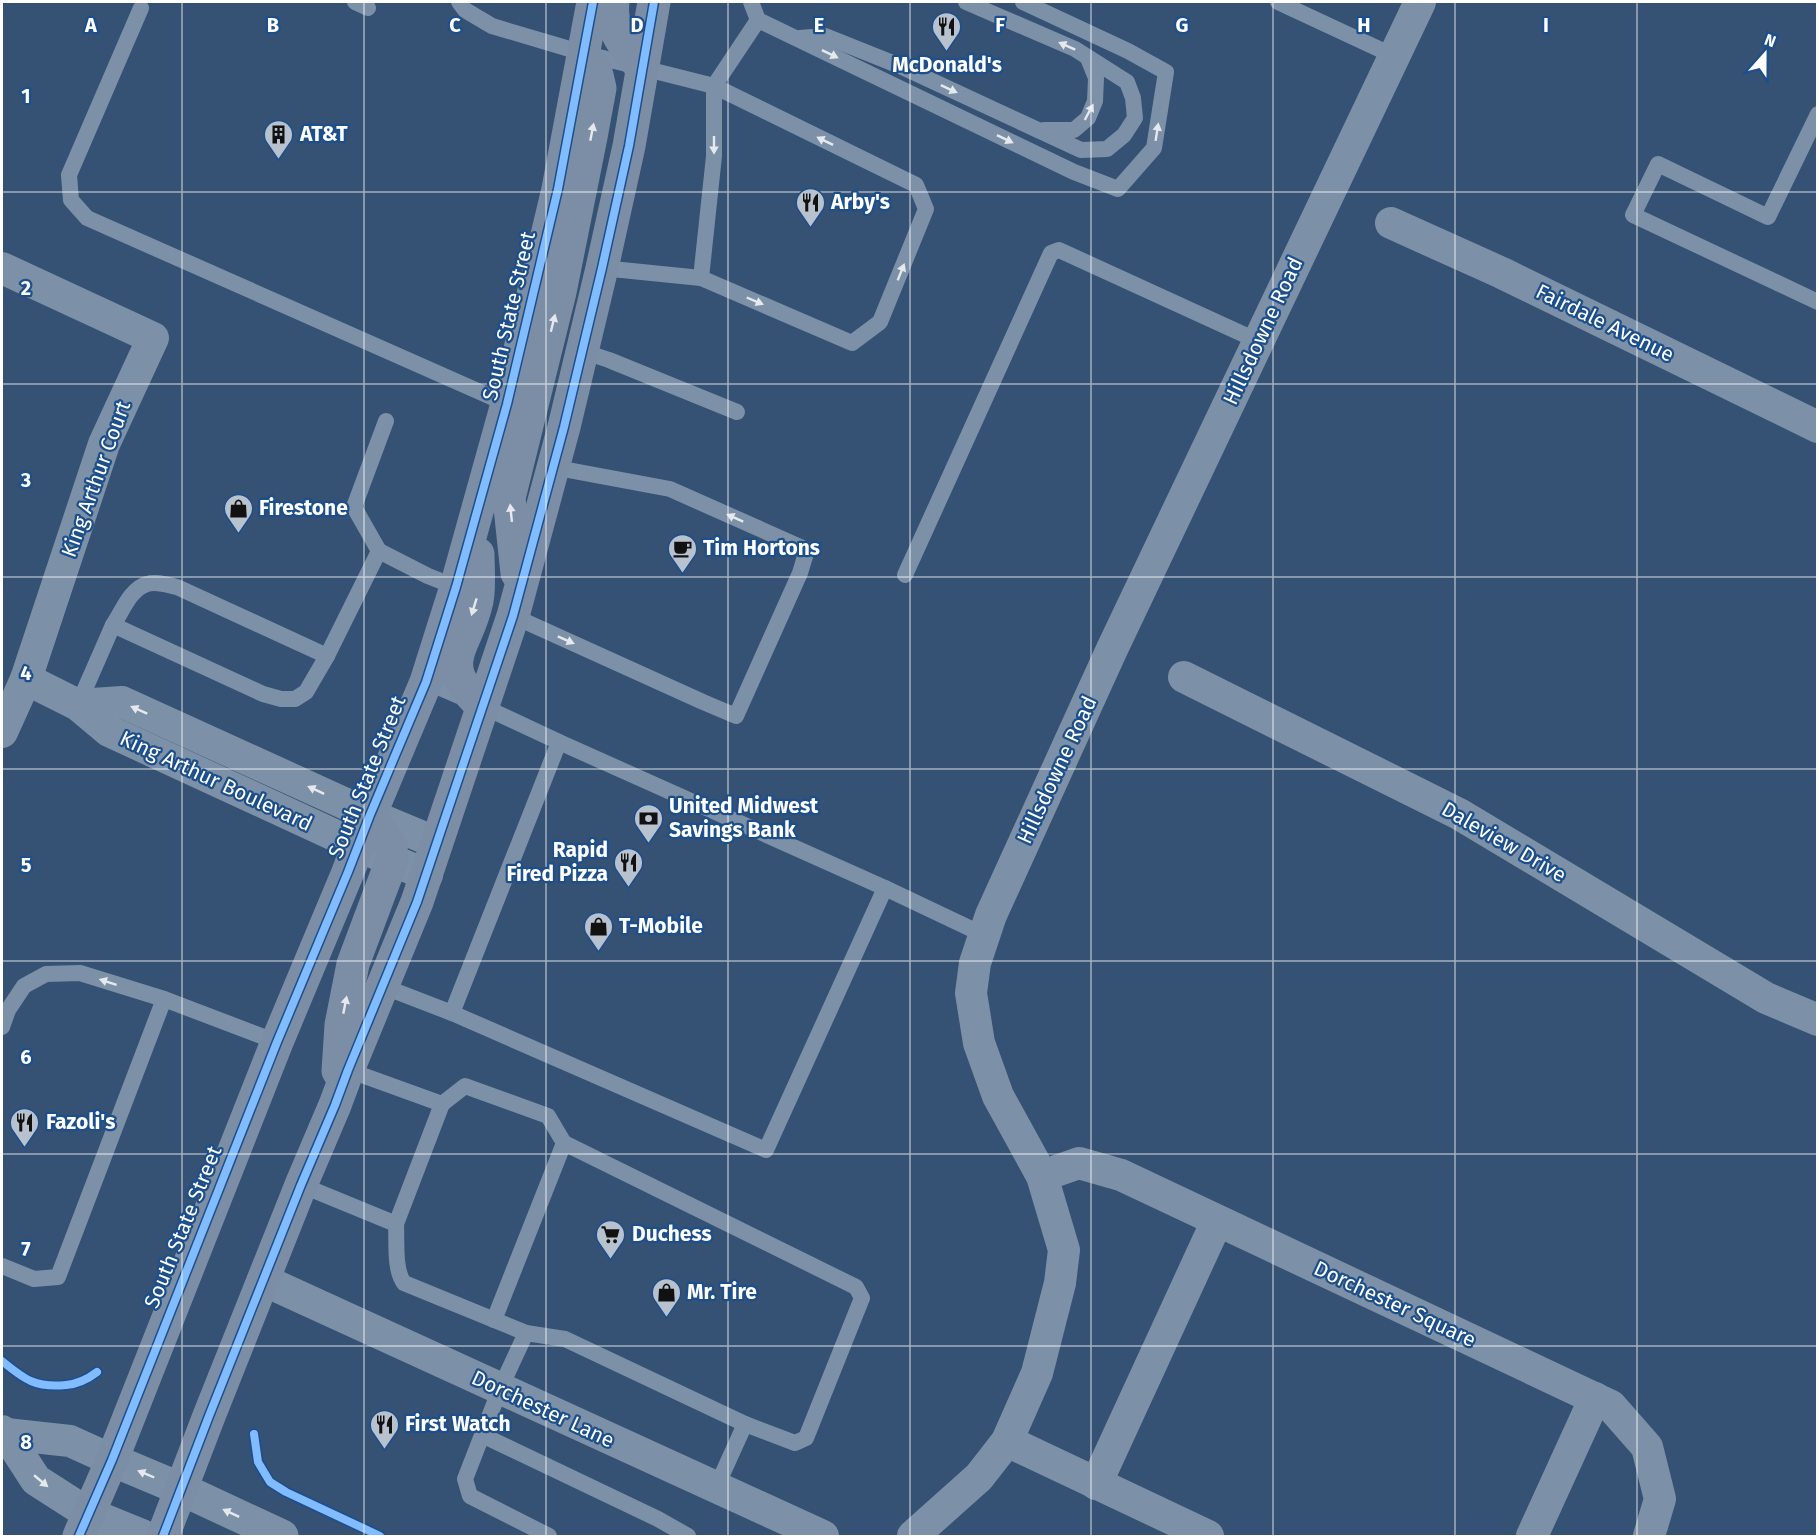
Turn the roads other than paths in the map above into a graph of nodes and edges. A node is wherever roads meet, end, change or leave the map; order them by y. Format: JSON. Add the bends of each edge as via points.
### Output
{"nodes":[{"id":1,"x":459,"y":2,"type":"edge"},
{"id":2,"x":593,"y":2,"type":"edge"},
{"id":3,"x":613,"y":2,"type":"edge"},
{"id":4,"x":654,"y":2,"type":"edge"},
{"id":5,"x":751,"y":2,"type":"edge"},
{"id":6,"x":966,"y":2,"type":"edge"},
{"id":7,"x":1023,"y":2,"type":"edge"},
{"id":8,"x":1278,"y":2,"type":"edge"},
{"id":9,"x":1420,"y":2,"type":"edge"},
{"id":10,"x":141,"y":8,"type":"dead end"},
{"id":11,"x":758,"y":20,"type":"junction"},
{"id":12,"x":796,"y":38,"type":"junction"},
{"id":13,"x":584,"y":53,"type":"junction"},
{"id":14,"x":1394,"y":56,"type":"junction"},
{"id":15,"x":1088,"y":58,"type":"junction"},
{"id":16,"x":642,"y":69,"type":"junction"},
{"id":17,"x":714,"y":86,"type":"junction"},
{"id":18,"x":1818,"y":114,"type":"edge"},
{"id":19,"x":1040,"y":130,"type":"junction"},
{"id":20,"x":1391,"y":223,"type":"dead end"},
{"id":21,"x":2,"y":268,"type":"edge"},
{"id":22,"x":602,"y":268,"type":"junction"},
{"id":23,"x":701,"y":278,"type":"junction"},
{"id":24,"x":1818,"y":302,"type":"edge"},
{"id":25,"x":1258,"y":341,"type":"junction"},
{"id":26,"x":582,"y":351,"type":"junction"},
{"id":27,"x":507,"y":405,"type":"junction"},
{"id":28,"x":737,"y":412,"type":"dead end"},
{"id":29,"x":386,"y":421,"type":"dead end"},
{"id":30,"x":1818,"y":427,"type":"edge"},
{"id":31,"x":552,"y":467,"type":"junction"},
{"id":32,"x":479,"y":507,"type":"junction"},
{"id":33,"x":379,"y":551,"type":"junction"},
{"id":34,"x":905,"y":575,"type":"dead end"},
{"id":35,"x":456,"y":587,"type":"junction"},
{"id":36,"x":516,"y":604,"type":"junction"},
{"id":37,"x":113,"y":626,"type":"junction"},
{"id":38,"x":327,"y":656,"type":"junction"},
{"id":39,"x":1184,"y":677,"type":"dead end"},
{"id":40,"x":26,"y":679,"type":"junction"},
{"id":41,"x":426,"y":682,"type":"junction"},
{"id":42,"x":78,"y":705,"type":"junction"},
{"id":43,"x":482,"y":706,"type":"junction"},
{"id":44,"x":2,"y":732,"type":"edge"},
{"id":45,"x":559,"y":742,"type":"junction"},
{"id":46,"x":370,"y":815,"type":"junction"},
{"id":47,"x":437,"y":843,"type":"junction"},
{"id":48,"x":358,"y":846,"type":"junction"},
{"id":49,"x":392,"y":860,"type":"junction"},
{"id":50,"x":427,"y":875,"type":"junction"},
{"id":51,"x":885,"y":888,"type":"junction"},
{"id":52,"x":984,"y":934,"type":"junction"},
{"id":53,"x":382,"y":986,"type":"junction"},
{"id":54,"x":164,"y":999,"type":"junction"},
{"id":55,"x":452,"y":1013,"type":"junction"},
{"id":56,"x":1818,"y":1020,"type":"edge"},
{"id":57,"x":2,"y":1028,"type":"edge"},
{"id":58,"x":277,"y":1042,"type":"junction"},
{"id":59,"x":348,"y":1070,"type":"junction"},
{"id":60,"x":441,"y":1104,"type":"junction"},
{"id":61,"x":335,"y":1105,"type":"junction"},
{"id":62,"x":564,"y":1143,"type":"junction"},
{"id":63,"x":1042,"y":1176,"type":"junction"},
{"id":64,"x":301,"y":1185,"type":"junction"},
{"id":65,"x":1217,"y":1221,"type":"junction"},
{"id":66,"x":396,"y":1224,"type":"junction"},
{"id":67,"x":2,"y":1266,"type":"edge"},
{"id":68,"x":263,"y":1280,"type":"junction"},
{"id":69,"x":494,"y":1320,"type":"junction"},
{"id":70,"x":526,"y":1333,"type":"junction"},
{"id":71,"x":500,"y":1389,"type":"junction"},
{"id":72,"x":1595,"y":1398,"type":"junction"},
{"id":73,"x":745,"y":1424,"type":"junction"},
{"id":74,"x":4,"y":1433,"type":"edge"},
{"id":75,"x":482,"y":1435,"type":"junction"},
{"id":76,"x":1007,"y":1441,"type":"junction"},
{"id":77,"x":112,"y":1460,"type":"junction"},
{"id":78,"x":1096,"y":1484,"type":"junction"},
{"id":79,"x":716,"y":1488,"type":"junction"},
{"id":80,"x":181,"y":1489,"type":"junction"},
{"id":81,"x":84,"y":1525,"type":"edge"},
{"id":82,"x":143,"y":1536,"type":"edge"},
{"id":83,"x":163,"y":1536,"type":"edge"},
{"id":84,"x":282,"y":1536,"type":"edge"},
{"id":85,"x":549,"y":1536,"type":"edge"},
{"id":86,"x":688,"y":1536,"type":"edge"},
{"id":87,"x":823,"y":1536,"type":"edge"},
{"id":88,"x":913,"y":1536,"type":"edge"},
{"id":89,"x":1208,"y":1536,"type":"edge"},
{"id":90,"x":1532,"y":1536,"type":"edge"},
{"id":91,"x":1649,"y":1536,"type":"edge"}],
"edges":[{"from":1,"to":13,"type":"lane","via":[[492,26]]},
{"from":2,"to":13,"type":"main road","name":"South State Street"},
{"from":3,"to":16,"type":"main road","via":[[614,30]]},
{"from":4,"to":16,"type":"main road"},
{"from":5,"to":11,"type":"lane"},
{"from":15,"to":6,"type":"lane","one_way":true},
{"from":12,"to":7,"type":"lane","one_way":true,"via":[[1074,172],[1118,189],[1154,148],[1166,72]]},
{"from":8,"to":14,"type":"lane"},
{"from":9,"to":14,"type":"street","name":"Hillsdowne Road"},
{"from":10,"to":27,"type":"lane","via":[[69,175],[71,200],[87,218]]},
{"from":11,"to":12,"type":"lane"},
{"from":11,"to":17,"type":"lane"},
{"from":12,"to":19,"type":"lane","one_way":true,"via":[[825,36]]},
{"from":13,"to":16,"type":"lane"},
{"from":13,"to":27,"type":"main road","name":"South State Street","via":[[558,189]]},
{"from":36,"to":13,"type":"main road","one_way":true,"via":[[509,498],[560,292],[600,88],[595,67]]},
{"from":14,"to":25,"type":"street","name":"Hillsdowne Road"},
{"from":19,"to":15,"type":"lane","one_way":true,"via":[[1074,130],[1088,118],[1095,101],[1096,78]]},
{"from":15,"to":19,"type":"lane","via":[[1127,82],[1135,118],[1124,135],[1107,149],[1082,150]]},
{"from":16,"to":17,"type":"lane"},
{"from":16,"to":22,"type":"main road"},
{"from":17,"to":23,"type":"lane","one_way":true,"via":[[714,156]]},
{"from":23,"to":17,"type":"lane","one_way":true,"via":[[852,343],[880,322],[926,209],[916,185]]},
{"from":18,"to":24,"type":"lane","via":[[1768,217],[1658,164],[1634,215]]},
{"from":20,"to":30,"type":"street","name":"Fairdale Avenue"},
{"from":21,"to":40,"type":"street","name":"King Arthur Court","via":[[153,338],[104,444]]},
{"from":22,"to":23,"type":"lane"},
{"from":22,"to":26,"type":"main road"},
{"from":25,"to":34,"type":"lane","via":[[1059,250],[1051,253]]},
{"from":25,"to":52,"type":"street","name":"Hillsdowne Road","via":[[1107,660]]},
{"from":26,"to":28,"type":"lane"},
{"from":26,"to":31,"type":"main road"},
{"from":27,"to":32,"type":"main road","name":"South State Street"},
{"from":29,"to":33,"type":"lane","via":[[354,507]]},
{"from":31,"to":36,"type":"main road"},
{"from":36,"to":31,"type":"lane","one_way":true,"via":[[736,716],[807,550],[670,489]]},
{"from":32,"to":35,"type":"main road","name":"South State Street"},
{"from":32,"to":43,"type":"main road","one_way":true,"via":[[477,600],[456,666],[459,680]]},
{"from":33,"to":35,"type":"lane"},
{"from":33,"to":38,"type":"lane"},
{"from":35,"to":41,"type":"main road","name":"South State Street"},
{"from":36,"to":43,"type":"main road"},
{"from":37,"to":38,"type":"lane","via":[[131,596],[147,584],[159,584],[177,587]]},
{"from":37,"to":38,"type":"lane","via":[[281,699],[295,699],[306,692]]},
{"from":37,"to":42,"type":"lane"},
{"from":39,"to":56,"type":"street","name":"Daleview Drive","via":[[1459,814],[1766,998]]},
{"from":40,"to":42,"type":"street","name":"King Arthur Boulevard"},
{"from":40,"to":44,"type":"street"},
{"from":41,"to":43,"type":"lane"},
{"from":41,"to":46,"type":"main road","name":"South State Street"},
{"from":46,"to":42,"type":"street","name":"King Arthur Boulevard","one_way":true,"via":[[122,702]]},
{"from":42,"to":48,"type":"street","name":"King Arthur Boulevard","via":[[109,731]]},
{"from":43,"to":45,"type":"lane"},
{"from":43,"to":47,"type":"main road"},
{"from":45,"to":51,"type":"lane"},
{"from":45,"to":55,"type":"lane"},
{"from":46,"to":47,"type":"street","name":"King Arthur Boulevard"},
{"from":46,"to":48,"type":"main road","name":"South State Street"},
{"from":46,"to":49,"type":"main road","via":[[391,844]]},
{"from":47,"to":50,"type":"main road"},
{"from":48,"to":49,"type":"street","name":"King Arthur Boulevard"},
{"from":48,"to":58,"type":"main road","name":"South State Street"},
{"from":49,"to":50,"type":"street","name":"King Arthur Boulevard"},
{"from":61,"to":49,"type":"main road","one_way":true,"via":[[341,1025],[353,964]]},
{"from":50,"to":53,"type":"main road"},
{"from":51,"to":52,"type":"lane"},
{"from":51,"to":55,"type":"lane","via":[[765,1150]]},
{"from":52,"to":63,"type":"street","name":"Hillsdowne Road","via":[[971,993],[979,1043],[998,1096]]},
{"from":53,"to":55,"type":"lane"},
{"from":53,"to":59,"type":"main road"},
{"from":54,"to":57,"type":"lane","one_way":true,"via":[[80,973],[46,974],[24,986],[8,1010]]},
{"from":54,"to":58,"type":"lane"},
{"from":54,"to":67,"type":"lane","via":[[58,1277],[34,1279]]},
{"from":58,"to":77,"type":"main road","name":"South State Street"},
{"from":59,"to":60,"type":"lane"},
{"from":59,"to":61,"type":"main road"},
{"from":60,"to":62,"type":"lane","via":[[465,1086],[548,1116]]},
{"from":60,"to":66,"type":"lane"},
{"from":61,"to":64,"type":"main road"},
{"from":62,"to":69,"type":"lane"},
{"from":62,"to":73,"type":"lane","via":[[860,1292],[862,1298],[806,1438],[795,1443]]},
{"from":63,"to":65,"type":"street","name":"Dorchester Square","via":[[1078,1163],[1120,1175]]},
{"from":63,"to":76,"type":"street","name":"Hillsdowne Road","via":[[1064,1250],[1060,1283],[1037,1373]]},
{"from":64,"to":66,"type":"lane"},
{"from":64,"to":68,"type":"main road"},
{"from":65,"to":72,"type":"street","name":"Dorchester Square"},
{"from":65,"to":78,"type":"street"},
{"from":66,"to":69,"type":"lane","via":[[398,1270],[404,1283]]},
{"from":68,"to":71,"type":"street","name":"Dorchester Lane"},
{"from":68,"to":80,"type":"main road"},
{"from":69,"to":70,"type":"lane"},
{"from":70,"to":71,"type":"lane"},
{"from":70,"to":73,"type":"lane","via":[[565,1339]]},
{"from":71,"to":75,"type":"lane"},
{"from":71,"to":79,"type":"street","name":"Dorchester Lane"},
{"from":72,"to":90,"type":"street"},
{"from":72,"to":91,"type":"street","name":"Dorchester Square","via":[[1611,1406],[1647,1447],[1660,1499]]},
{"from":73,"to":79,"type":"lane"},
{"from":74,"to":77,"type":"street","via":[[70,1441]]},
{"from":74,"to":81,"type":"street","one_way":true,"via":[[36,1480]]},
{"from":75,"to":85,"type":"lane","via":[[465,1479],[470,1496]]},
{"from":75,"to":86,"type":"lane"},
{"from":76,"to":78,"type":"street"},
{"from":76,"to":88,"type":"street","name":"Hillsdowne Road","via":[[979,1477]]},
{"from":80,"to":77,"type":"street","one_way":true},
{"from":77,"to":81,"type":"main road","name":"South State Street"},
{"from":78,"to":89,"type":"street"},
{"from":79,"to":87,"type":"street","name":"Dorchester Lane"},
{"from":80,"to":83,"type":"main road"},
{"from":84,"to":80,"type":"street","one_way":true},
{"from":81,"to":82,"type":"street"}]}
